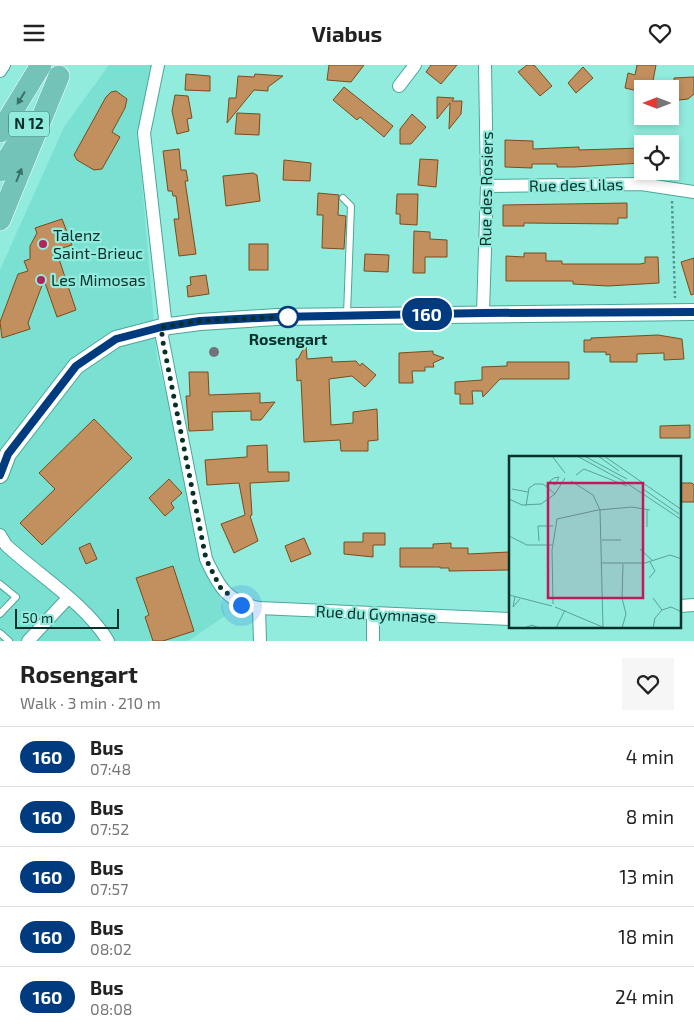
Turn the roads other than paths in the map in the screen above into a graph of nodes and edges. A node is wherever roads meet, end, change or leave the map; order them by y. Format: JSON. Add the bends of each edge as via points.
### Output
{"nodes":[{"id":1,"x":4,"y":65,"type":"edge"},
{"id":2,"x":158,"y":65,"type":"edge"},
{"id":3,"x":416,"y":65,"type":"edge"},
{"id":4,"x":486,"y":65,"type":"edge"},
{"id":5,"x":55,"y":69,"type":"edge"},
{"id":6,"x":0,"y":71,"type":"edge"},
{"id":7,"x":399,"y":86,"type":"dead end"},
{"id":8,"x":0,"y":132,"type":"edge"},
{"id":9,"x":0,"y":171,"type":"edge"},
{"id":10,"x":487,"y":186,"type":"junction"},
{"id":11,"x":694,"y":192,"type":"edge"},
{"id":12,"x":343,"y":199,"type":"dead end"},
{"id":13,"x":0,"y":220,"type":"edge"},
{"id":14,"x":694,"y":312,"type":"edge"},
{"id":15,"x":483,"y":313,"type":"junction"},
{"id":16,"x":348,"y":315,"type":"junction"},
{"id":17,"x":162,"y":327,"type":"junction"},
{"id":18,"x":4,"y":456,"type":"edge"},
{"id":19,"x":0,"y":475,"type":"edge"},
{"id":20,"x":2,"y":541,"type":"edge"},
{"id":21,"x":0,"y":584,"type":"edge"},
{"id":22,"x":68,"y":598,"type":"junction"},
{"id":23,"x":258,"y":608,"type":"junction"},
{"id":24,"x":0,"y":615,"type":"edge"},
{"id":25,"x":373,"y":615,"type":"junction"},
{"id":26,"x":509,"y":619,"type":"edge"},
{"id":27,"x":0,"y":633,"type":"edge"},
{"id":28,"x":9,"y":641,"type":"edge"},
{"id":29,"x":28,"y":641,"type":"edge"},
{"id":30,"x":108,"y":641,"type":"edge"},
{"id":31,"x":260,"y":641,"type":"edge"},
{"id":32,"x":374,"y":641,"type":"edge"}],
"edges":[{"from":1,"to":6,"type":"street"},
{"from":2,"to":17,"type":"street","via":[[144,133],[165,319]]},
{"from":3,"to":7,"type":"street"},
{"from":4,"to":10,"type":"street","name":"Rue des Rosiers"},
{"from":5,"to":8,"type":"highway","number":"N 12","one_way":true},
{"from":5,"to":9,"type":"highway","number":"N 12"},
{"from":13,"to":5,"type":"highway","one_way":true},
{"from":10,"to":11,"type":"street","name":"Rue des Lilas","via":[[641,184]]},
{"from":10,"to":15,"type":"street","name":"Rue des Rosiers"},
{"from":12,"to":16,"type":"lane","via":[[351,206]]},
{"from":14,"to":15,"type":"street"},
{"from":15,"to":16,"type":"street"},
{"from":16,"to":17,"type":"street","via":[[200,321]]},
{"from":17,"to":18,"type":"street","via":[[116,339],[76,366]]},
{"from":17,"to":23,"type":"street","name":"Rue du Gymnase","via":[[206,559],[220,587],[241,605]]},
{"from":18,"to":19,"type":"street"},
{"from":20,"to":22,"type":"street"},
{"from":21,"to":24,"type":"lane","via":[[16,597]]},
{"from":22,"to":29,"type":"street"},
{"from":22,"to":30,"type":"street"},
{"from":23,"to":25,"type":"street","name":"Rue du Gymnase"},
{"from":23,"to":31,"type":"street"},
{"from":25,"to":26,"type":"street","name":"Rue du Gymnase"},
{"from":25,"to":32,"type":"street"},
{"from":27,"to":28,"type":"lane"}]}
